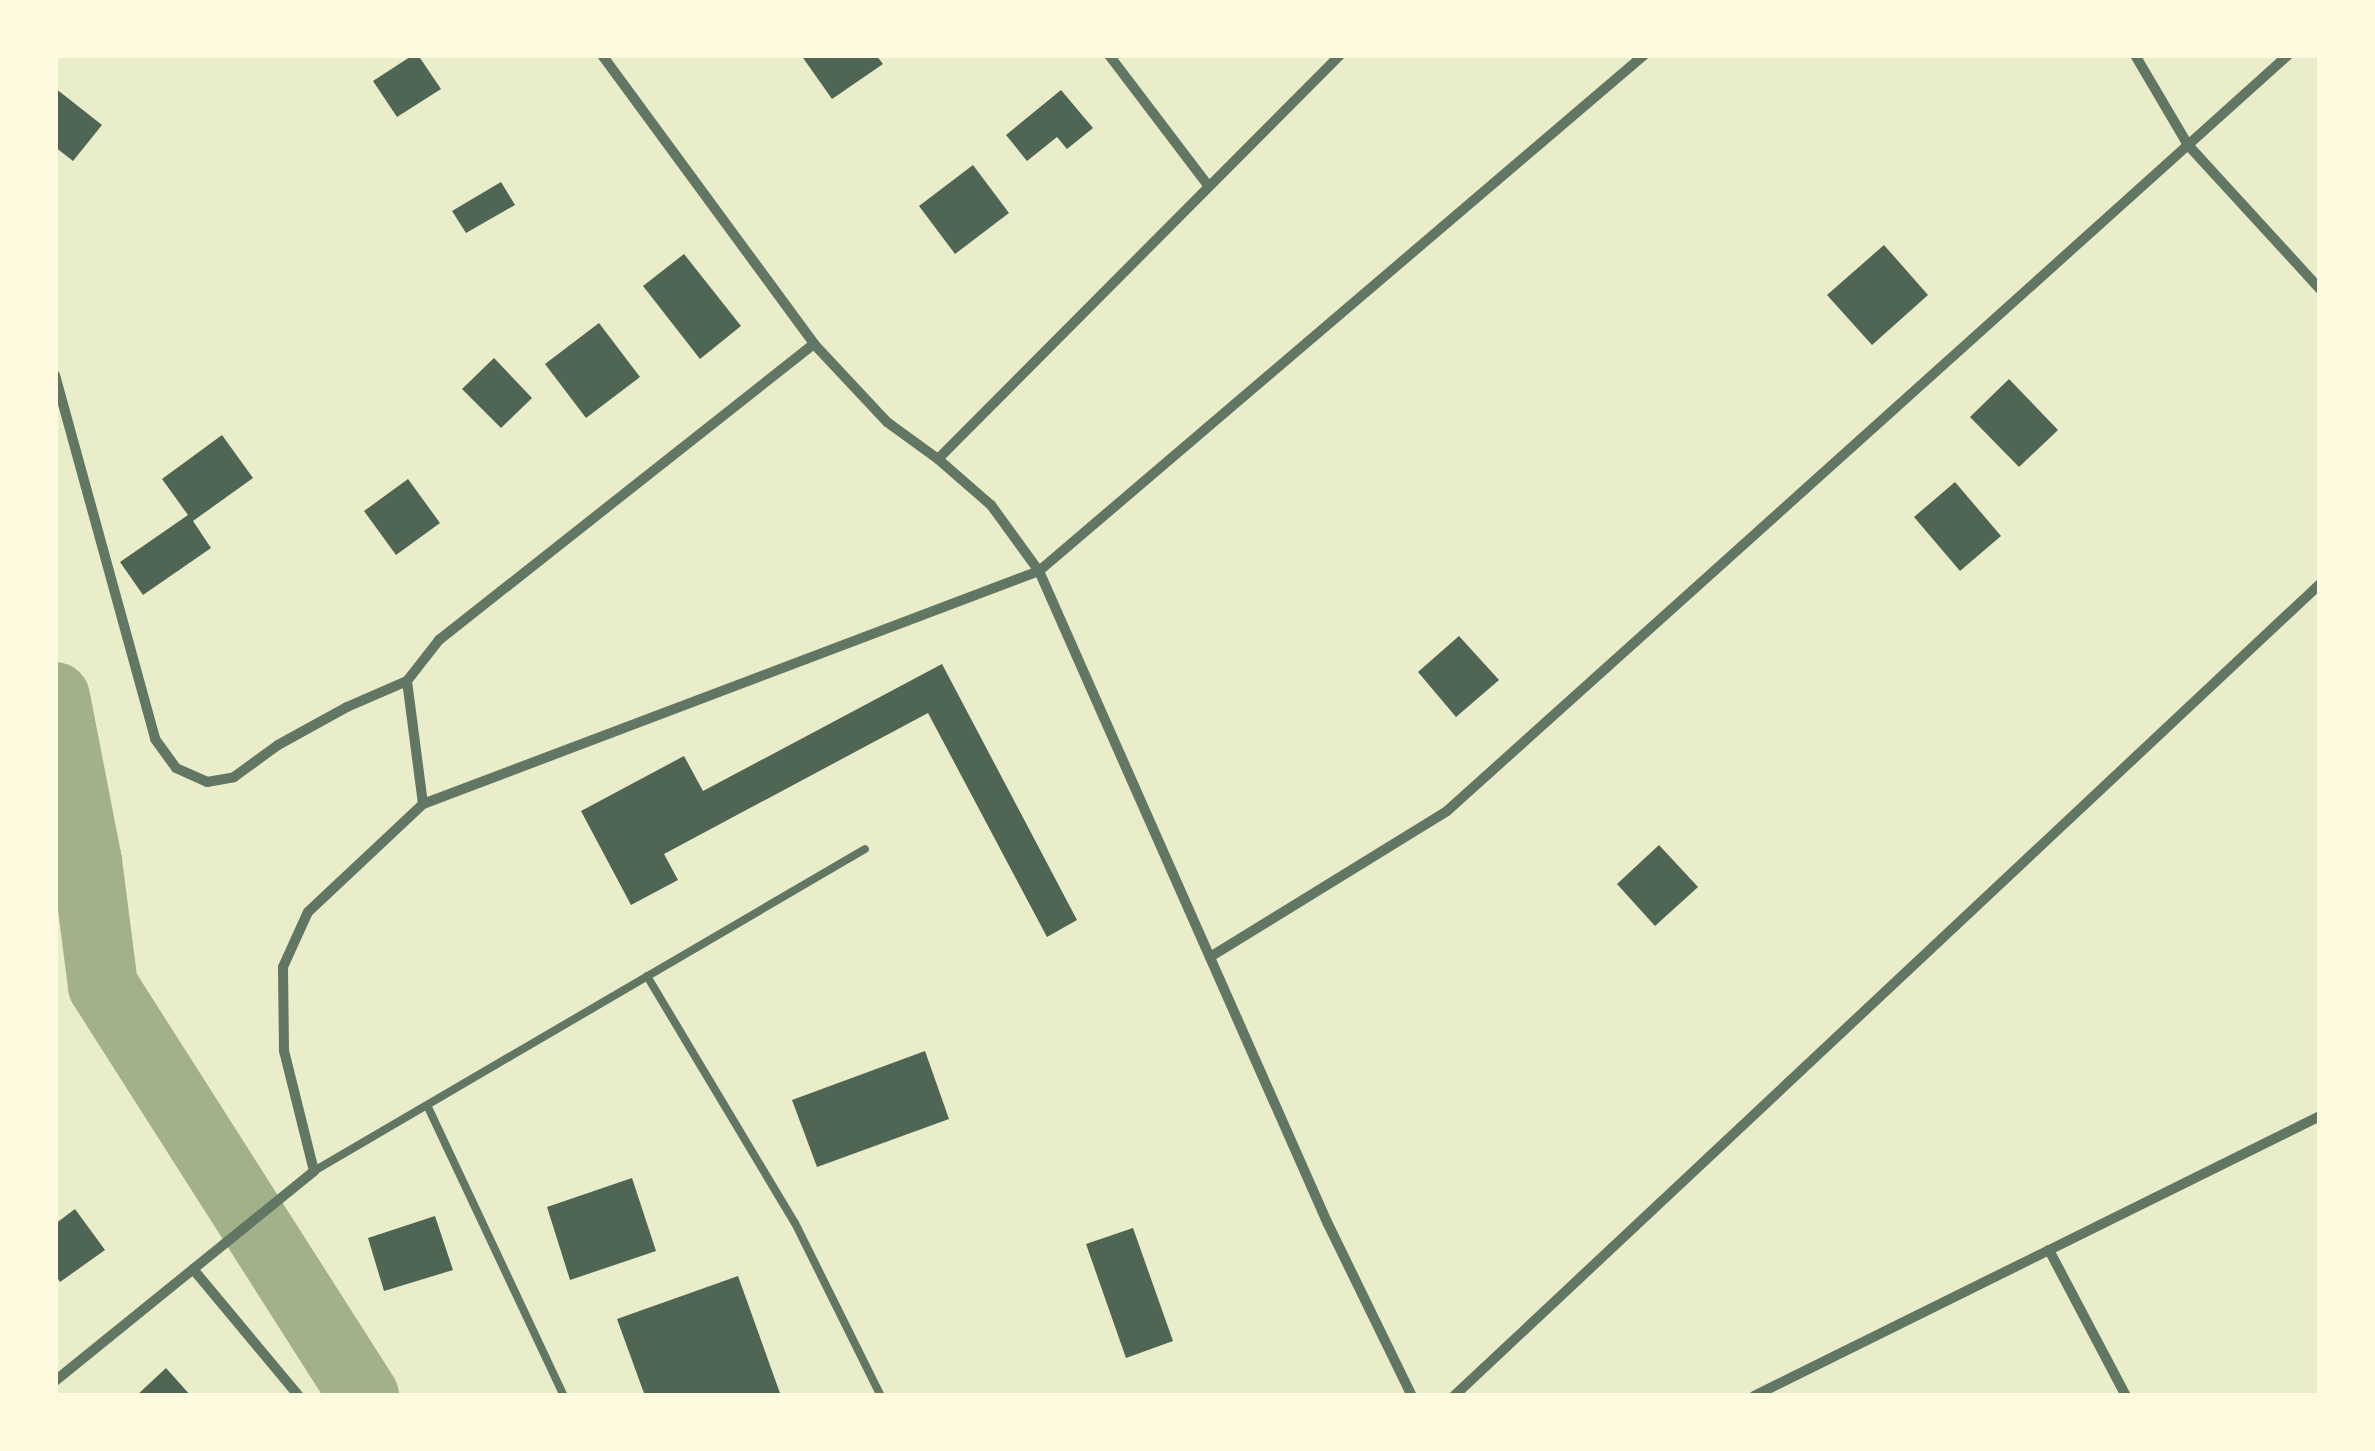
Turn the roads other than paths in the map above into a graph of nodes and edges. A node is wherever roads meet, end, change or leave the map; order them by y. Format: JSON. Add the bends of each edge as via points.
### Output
{"nodes":[{"id":1,"x":602,"y":55,"type":"edge"},
{"id":2,"x":1109,"y":55,"type":"edge"},
{"id":3,"x":1340,"y":55,"type":"edge"},
{"id":4,"x":1644,"y":55,"type":"edge"},
{"id":5,"x":2135,"y":55,"type":"edge"},
{"id":6,"x":2288,"y":55,"type":"edge"},
{"id":7,"x":2188,"y":145,"type":"junction"},
{"id":8,"x":1207,"y":184,"type":"junction"},
{"id":9,"x":2320,"y":290,"type":"edge"},
{"id":10,"x":814,"y":344,"type":"junction"},
{"id":11,"x":55,"y":375,"type":"edge"},
{"id":12,"x":938,"y":459,"type":"junction"},
{"id":13,"x":1039,"y":571,"type":"junction"},
{"id":14,"x":2320,"y":584,"type":"edge"},
{"id":15,"x":408,"y":681,"type":"junction"},
{"id":16,"x":422,"y":804,"type":"junction"},
{"id":17,"x":865,"y":849,"type":"dead end"},
{"id":18,"x":1210,"y":957,"type":"junction"},
{"id":19,"x":647,"y":976,"type":"junction"},
{"id":20,"x":428,"y":1105,"type":"junction"},
{"id":21,"x":2320,"y":1116,"type":"edge"},
{"id":22,"x":314,"y":1172,"type":"junction"},
{"id":23,"x":2049,"y":1250,"type":"junction"},
{"id":24,"x":193,"y":1269,"type":"junction"},
{"id":25,"x":55,"y":1381,"type":"edge"},
{"id":26,"x":299,"y":1396,"type":"edge"},
{"id":27,"x":564,"y":1396,"type":"edge"},
{"id":28,"x":880,"y":1396,"type":"edge"},
{"id":29,"x":1412,"y":1396,"type":"edge"},
{"id":30,"x":1454,"y":1396,"type":"edge"},
{"id":31,"x":1754,"y":1396,"type":"edge"},
{"id":32,"x":2126,"y":1396,"type":"edge"}],
"edges":[{"from":1,"to":10,"type":"street"},
{"from":2,"to":8,"type":"street"},
{"from":3,"to":8,"type":"street"},
{"from":4,"to":13,"type":"street"},
{"from":5,"to":7,"type":"street"},
{"from":6,"to":7,"type":"street"},
{"from":7,"to":9,"type":"street"},
{"from":7,"to":18,"type":"street","via":[[1447,811]]},
{"from":8,"to":12,"type":"street"},
{"from":10,"to":12,"type":"street","via":[[887,422]]},
{"from":10,"to":15,"type":"street","via":[[439,640]]},
{"from":11,"to":15,"type":"street","via":[[155,739],[176,768],[207,782],[234,777],[347,706]]},
{"from":12,"to":13,"type":"street","via":[[991,505]]},
{"from":13,"to":16,"type":"street"},
{"from":13,"to":18,"type":"street"},
{"from":14,"to":30,"type":"street"},
{"from":15,"to":16,"type":"street"},
{"from":16,"to":22,"type":"street","via":[[308,912],[284,967],[284,1052]]},
{"from":17,"to":19,"type":"lane"},
{"from":18,"to":29,"type":"street"},
{"from":19,"to":20,"type":"lane"},
{"from":19,"to":28,"type":"lane","via":[[796,1223]]},
{"from":20,"to":22,"type":"lane"},
{"from":20,"to":27,"type":"lane"},
{"from":21,"to":23,"type":"street"},
{"from":22,"to":24,"type":"street"},
{"from":23,"to":31,"type":"street"},
{"from":23,"to":32,"type":"street"},
{"from":24,"to":25,"type":"street"},
{"from":24,"to":26,"type":"street"}]}
